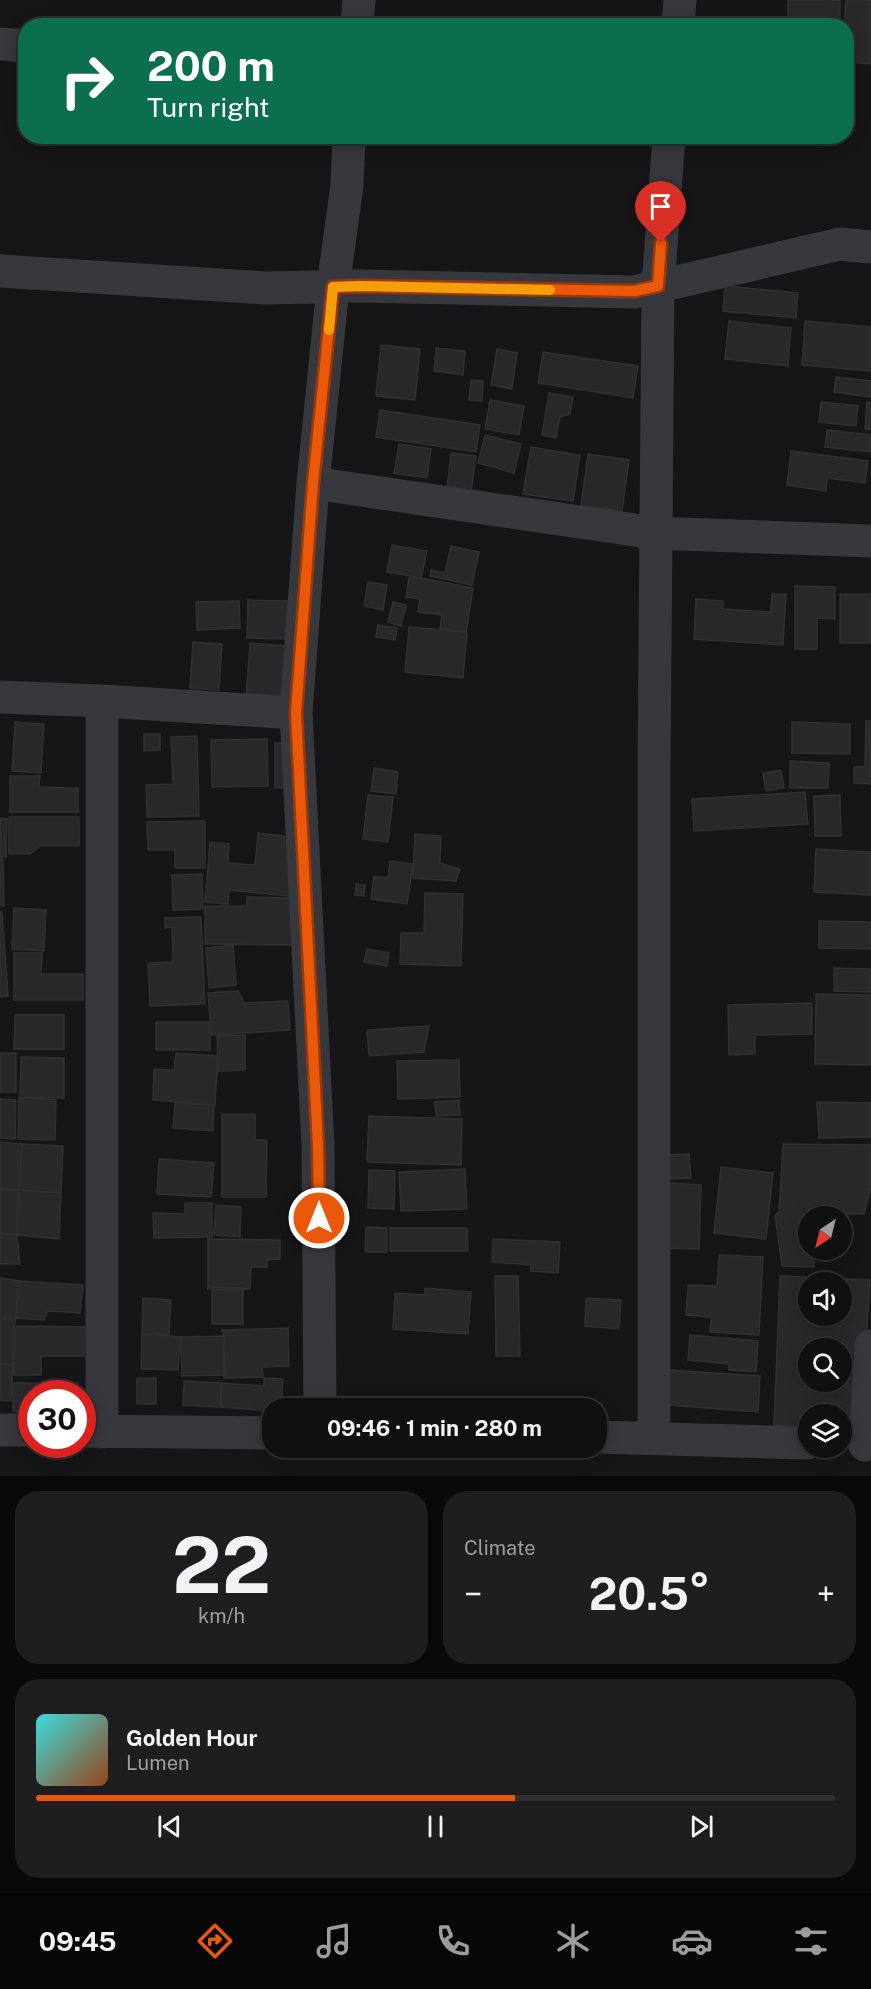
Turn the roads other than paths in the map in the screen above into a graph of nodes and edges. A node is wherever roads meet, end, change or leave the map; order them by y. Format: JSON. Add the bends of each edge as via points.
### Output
{"nodes":[{"id":1,"x":359,"y":0,"type":"edge"},
{"id":2,"x":680,"y":0,"type":"edge"},
{"id":3,"x":358,"y":18,"type":"edge"},
{"id":4,"x":679,"y":18,"type":"edge"},
{"id":5,"x":0,"y":44,"type":"edge"},
{"id":6,"x":18,"y":45,"type":"edge"},
{"id":7,"x":349,"y":144,"type":"edge"},
{"id":8,"x":668,"y":144,"type":"edge"},
{"id":9,"x":871,"y":247,"type":"edge"},
{"id":10,"x":0,"y":271,"type":"edge"},
{"id":11,"x":658,"y":286,"type":"junction"},
{"id":12,"x":333,"y":287,"type":"junction"},
{"id":13,"x":313,"y":483,"type":"junction"},
{"id":14,"x":655,"y":533,"type":"junction"},
{"id":15,"x":871,"y":540,"type":"edge"},
{"id":16,"x":0,"y":697,"type":"edge"},
{"id":17,"x":102,"y":701,"type":"junction"},
{"id":18,"x":296,"y":713,"type":"junction"},
{"id":19,"x":871,"y":1346,"type":"edge"},
{"id":20,"x":93,"y":1380,"type":"edge"},
{"id":21,"x":320,"y":1398,"type":"edge"},
{"id":22,"x":0,"y":1430,"type":"edge"},
{"id":23,"x":18,"y":1431,"type":"edge"},
{"id":24,"x":96,"y":1431,"type":"edge"},
{"id":25,"x":262,"y":1433,"type":"edge"},
{"id":26,"x":607,"y":1437,"type":"edge"},
{"id":27,"x":654,"y":1437,"type":"junction"},
{"id":28,"x":798,"y":1443,"type":"edge"},
{"id":29,"x":859,"y":1445,"type":"edge"}],
"edges":[{"from":1,"to":3,"type":"street"},
{"from":2,"to":4,"type":"street"},
{"from":5,"to":6,"type":"street"},
{"from":7,"to":12,"type":"street"},
{"from":8,"to":11,"type":"street"},
{"from":9,"to":11,"type":"street","via":[[840,244]]},
{"from":10,"to":12,"type":"street","via":[[266,288]]},
{"from":11,"to":12,"type":"street","via":[[634,291]]},
{"from":11,"to":14,"type":"street"},
{"from":12,"to":13,"type":"street"},
{"from":13,"to":14,"type":"street"},
{"from":13,"to":18,"type":"street"},
{"from":14,"to":15,"type":"street"},
{"from":14,"to":27,"type":"street"},
{"from":16,"to":17,"type":"street"},
{"from":17,"to":18,"type":"street"},
{"from":17,"to":20,"type":"street"},
{"from":18,"to":21,"type":"street","via":[[318,1146]]},
{"from":19,"to":29,"type":"street"},
{"from":22,"to":23,"type":"street"},
{"from":24,"to":25,"type":"street"},
{"from":26,"to":27,"type":"street"},
{"from":27,"to":28,"type":"street"}]}
